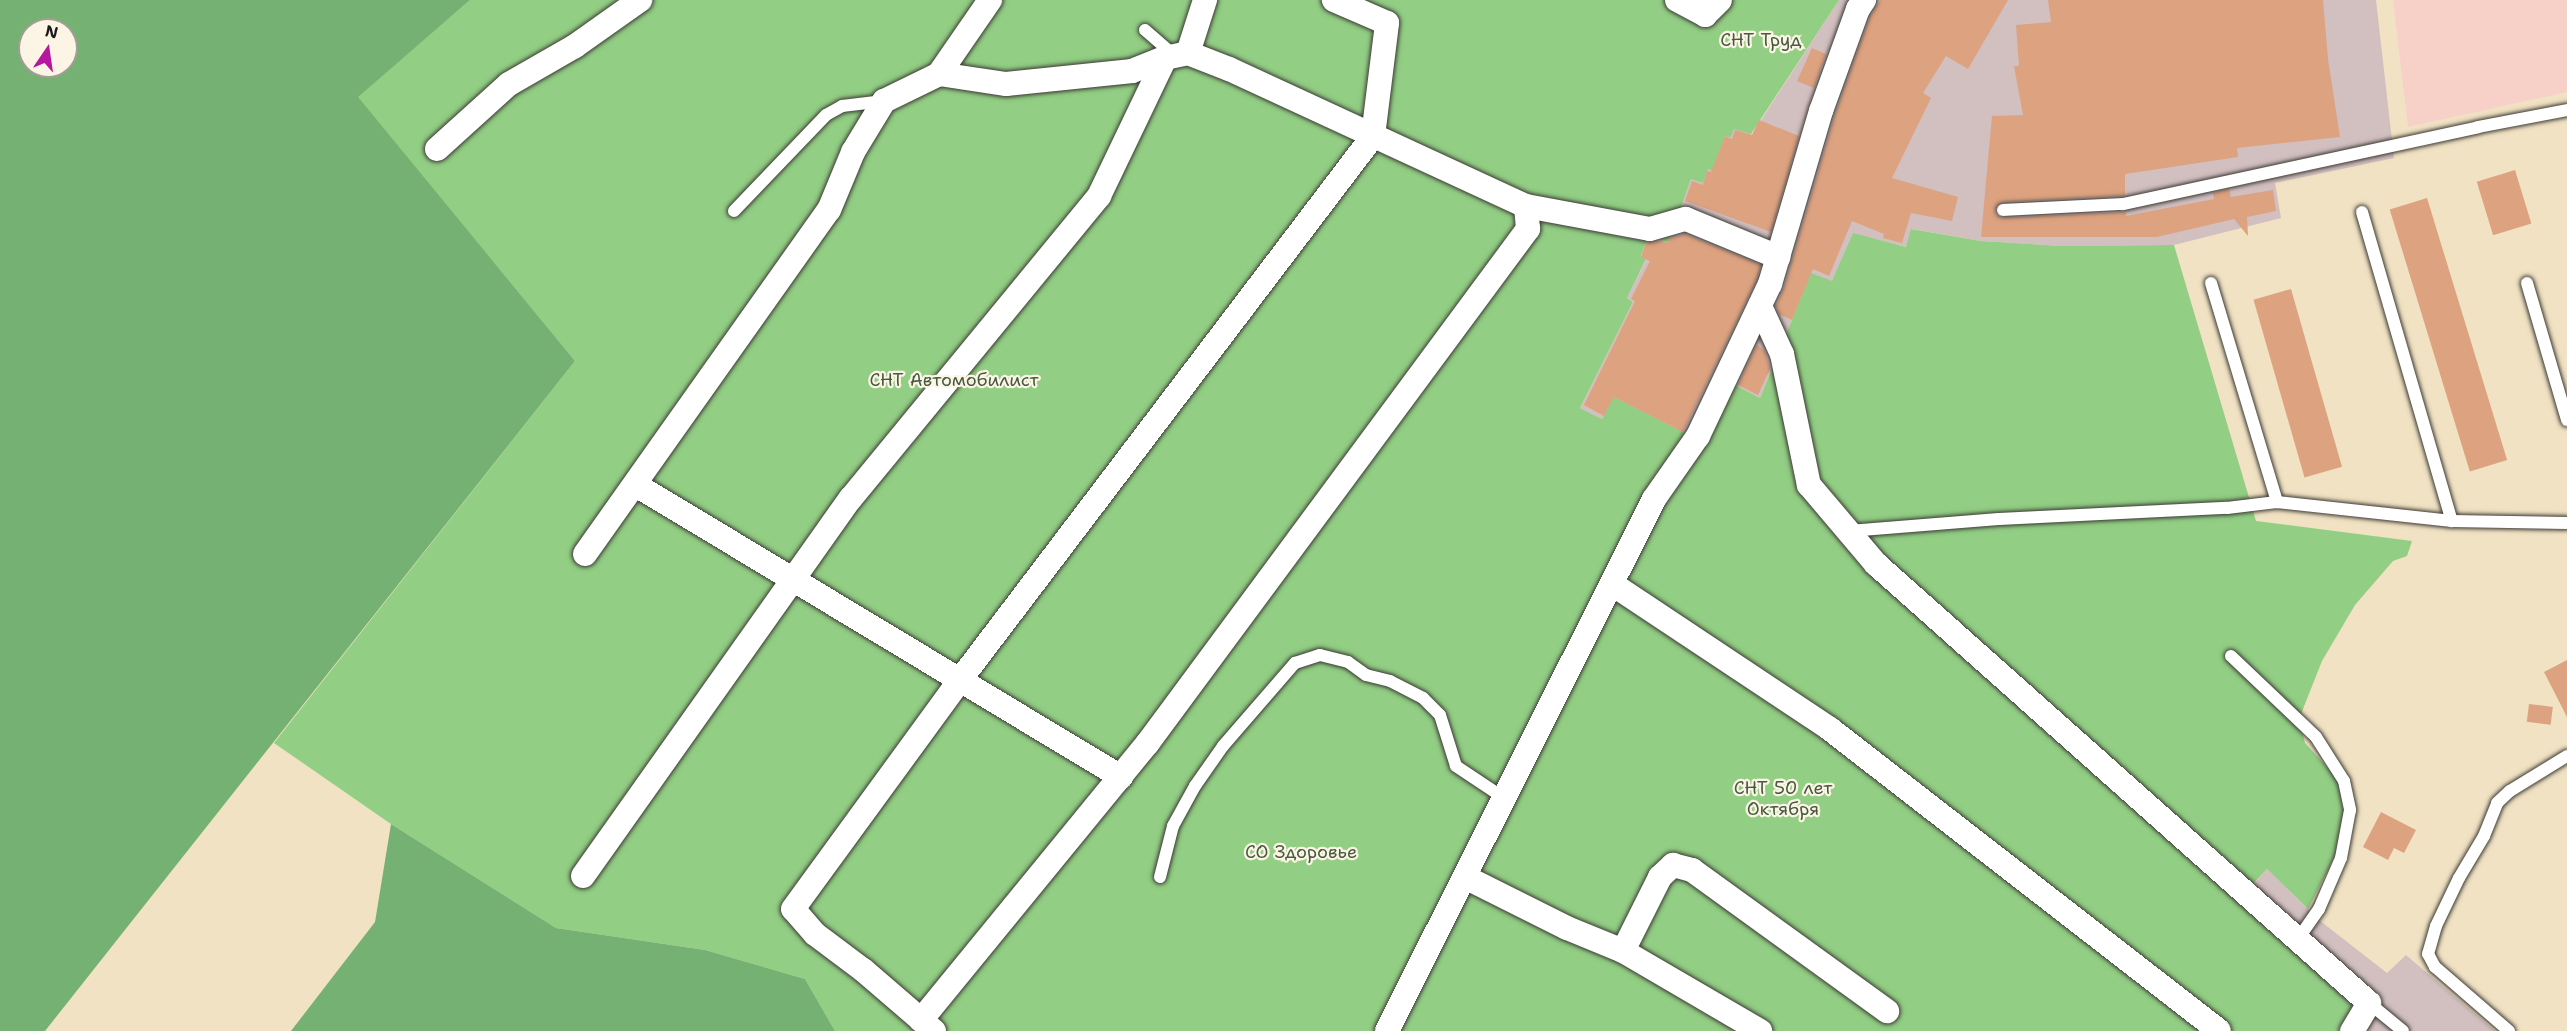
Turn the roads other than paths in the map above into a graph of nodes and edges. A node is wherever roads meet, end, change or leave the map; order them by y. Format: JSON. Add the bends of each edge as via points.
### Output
{"nodes":[{"id":1,"x":640,"y":0,"type":"edge"},
{"id":2,"x":990,"y":0,"type":"edge"},
{"id":3,"x":1205,"y":0,"type":"edge"},
{"id":4,"x":1334,"y":0,"type":"edge"},
{"id":5,"x":1677,"y":0,"type":"edge"},
{"id":6,"x":1720,"y":0,"type":"edge"},
{"id":7,"x":1857,"y":3,"type":"edge"},
{"id":8,"x":1145,"y":30,"type":"dead end"},
{"id":9,"x":1176,"y":56,"type":"junction"},
{"id":10,"x":939,"y":74,"type":"junction"},
{"id":11,"x":884,"y":101,"type":"junction"},
{"id":12,"x":2567,"y":110,"type":"edge"},
{"id":13,"x":1373,"y":136,"type":"junction"},
{"id":14,"x":437,"y":149,"type":"dead end"},
{"id":15,"x":1526,"y":206,"type":"junction"},
{"id":16,"x":2003,"y":210,"type":"dead end"},
{"id":17,"x":734,"y":211,"type":"dead end"},
{"id":18,"x":2362,"y":212,"type":"dead end"},
{"id":19,"x":1778,"y":257,"type":"junction"},
{"id":20,"x":2211,"y":283,"type":"dead end"},
{"id":21,"x":2527,"y":283,"type":"dead end"},
{"id":22,"x":1760,"y":306,"type":"junction"},
{"id":23,"x":2567,"y":420,"type":"edge"},
{"id":24,"x":636,"y":485,"type":"junction"},
{"id":25,"x":2277,"y":502,"type":"junction"},
{"id":26,"x":2452,"y":520,"type":"junction"},
{"id":27,"x":2567,"y":523,"type":"edge"},
{"id":28,"x":1849,"y":531,"type":"junction"},
{"id":29,"x":585,"y":554,"type":"dead end"},
{"id":30,"x":795,"y":578,"type":"junction"},
{"id":31,"x":1612,"y":584,"type":"junction"},
{"id":32,"x":2231,"y":657,"type":"dead end"},
{"id":33,"x":960,"y":680,"type":"junction"},
{"id":34,"x":2567,"y":756,"type":"edge"},
{"id":35,"x":1121,"y":777,"type":"junction"},
{"id":36,"x":1504,"y":798,"type":"junction"},
{"id":37,"x":583,"y":876,"type":"dead end"},
{"id":38,"x":1160,"y":877,"type":"dead end"},
{"id":39,"x":1465,"y":877,"type":"junction"},
{"id":40,"x":2298,"y":939,"type":"junction"},
{"id":41,"x":1623,"y":951,"type":"junction"},
{"id":42,"x":2369,"y":1004,"type":"junction"},
{"id":43,"x":1887,"y":1011,"type":"dead end"},
{"id":44,"x":927,"y":1025,"type":"edge"},
{"id":45,"x":1388,"y":1031,"type":"edge"},
{"id":46,"x":1760,"y":1031,"type":"edge"},
{"id":47,"x":2219,"y":1031,"type":"edge"},
{"id":48,"x":2352,"y":1031,"type":"edge"},
{"id":49,"x":2403,"y":1031,"type":"edge"},
{"id":50,"x":2509,"y":1031,"type":"edge"}],
"edges":[{"from":1,"to":14,"type":"street","via":[[576,46],[509,84]]},
{"from":2,"to":10,"type":"street"},
{"from":3,"to":9,"type":"street"},
{"from":4,"to":13,"type":"street","via":[[1387,23]]},
{"from":5,"to":6,"type":"street","via":[[1705,15]]},
{"from":7,"to":19,"type":"street"},
{"from":8,"to":9,"type":"lane"},
{"from":9,"to":10,"type":"street","via":[[1132,71],[1006,84]]},
{"from":9,"to":13,"type":"street","via":[[1229,69]]},
{"from":9,"to":30,"type":"street","via":[[1099,196],[851,498]]},
{"from":10,"to":11,"type":"street"},
{"from":11,"to":17,"type":"lane","via":[[842,106],[826,115]]},
{"from":11,"to":24,"type":"street","via":[[853,152],[829,210]]},
{"from":12,"to":16,"type":"lane","via":[[2123,204]]},
{"from":13,"to":15,"type":"street"},
{"from":13,"to":33,"type":"street"},
{"from":15,"to":19,"type":"street","via":[[1650,229],[1686,219]]},
{"from":15,"to":35,"type":"street","via":[[1528,229]]},
{"from":18,"to":26,"type":"lane"},
{"from":19,"to":22,"type":"street"},
{"from":20,"to":25,"type":"lane"},
{"from":21,"to":23,"type":"lane"},
{"from":22,"to":28,"type":"street","via":[[1782,354],[1809,485]]},
{"from":22,"to":31,"type":"street","via":[[1698,436],[1654,499]]},
{"from":24,"to":29,"type":"street"},
{"from":24,"to":30,"type":"street"},
{"from":25,"to":26,"type":"lane"},
{"from":25,"to":28,"type":"lane"},
{"from":26,"to":27,"type":"lane"},
{"from":28,"to":40,"type":"street","via":[[1876,564]]},
{"from":30,"to":33,"type":"street"},
{"from":30,"to":37,"type":"street"},
{"from":31,"to":36,"type":"street"},
{"from":31,"to":47,"type":"street","via":[[1830,729]]},
{"from":32,"to":40,"type":"lane","via":[[2316,737],[2344,781],[2350,810],[2341,858],[2319,909]]},
{"from":33,"to":35,"type":"street"},
{"from":33,"to":44,"type":"street","via":[[793,909],[815,934]]},
{"from":34,"to":50,"type":"lane","via":[[2510,791],[2497,804],[2436,926],[2428,954],[2435,968]]},
{"from":35,"to":44,"type":"street"},
{"from":36,"to":38,"type":"lane","via":[[1456,766],[1440,715],[1423,698],[1390,681],[1366,675],[1348,662],[1320,655],[1295,663],[1223,746],[1173,826]]},
{"from":36,"to":39,"type":"street"},
{"from":39,"to":41,"type":"street"},
{"from":39,"to":45,"type":"street"},
{"from":40,"to":42,"type":"street"},
{"from":41,"to":43,"type":"street","via":[[1660,877],[1673,865],[1692,870]]},
{"from":41,"to":46,"type":"street"},
{"from":42,"to":48,"type":"street"},
{"from":42,"to":49,"type":"lane"}]}
